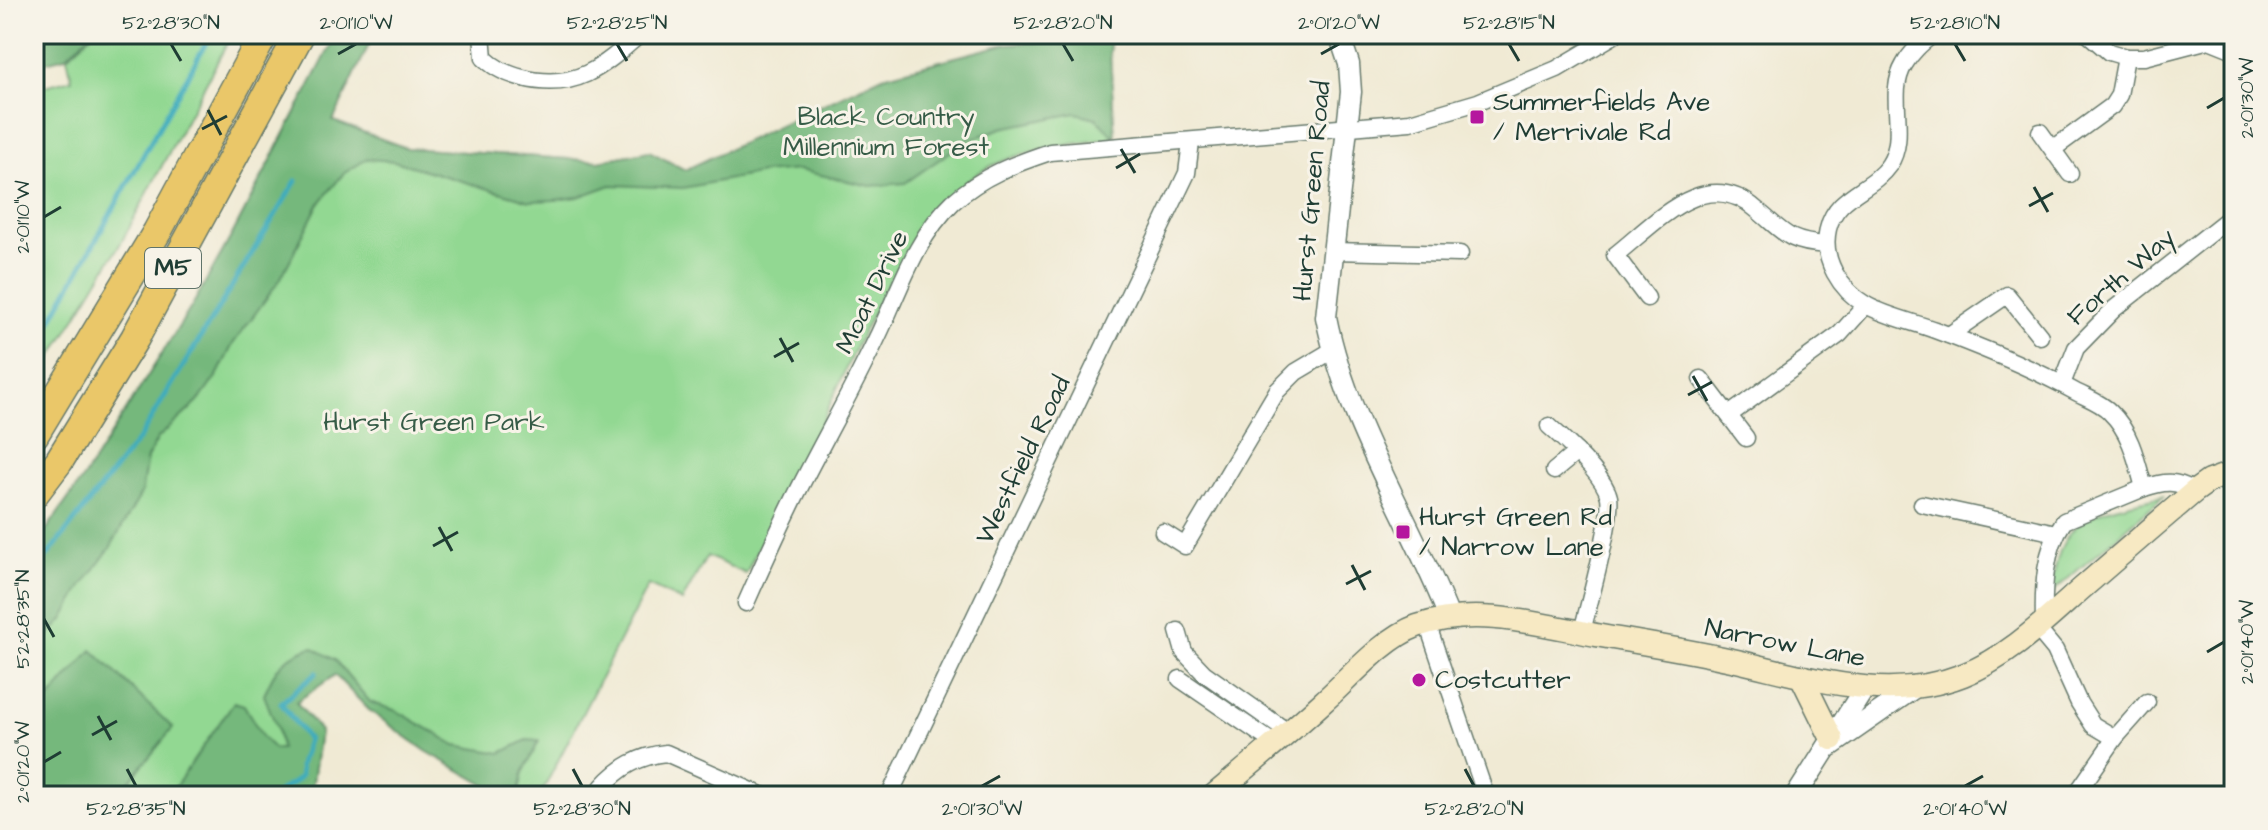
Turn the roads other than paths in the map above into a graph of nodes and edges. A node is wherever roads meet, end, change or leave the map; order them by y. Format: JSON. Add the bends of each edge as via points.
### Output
{"nodes":[{"id":1,"x":264,"y":34,"type":"edge"},
{"id":2,"x":300,"y":34,"type":"edge"},
{"id":3,"x":482,"y":34,"type":"edge"},
{"id":4,"x":640,"y":34,"type":"edge"},
{"id":5,"x":1339,"y":34,"type":"edge"},
{"id":6,"x":1933,"y":34,"type":"edge"},
{"id":7,"x":2088,"y":34,"type":"edge"},
{"id":8,"x":1614,"y":35,"type":"edge"},
{"id":9,"x":2234,"y":50,"type":"edge"},
{"id":10,"x":2126,"y":57,"type":"junction"},
{"id":11,"x":1347,"y":125,"type":"junction"},
{"id":12,"x":2040,"y":132,"type":"dead end"},
{"id":13,"x":1191,"y":142,"type":"junction"},
{"id":14,"x":2053,"y":149,"type":"junction"},
{"id":15,"x":2070,"y":174,"type":"dead end"},
{"id":16,"x":2228,"y":219,"type":"dead end"},
{"id":17,"x":1826,"y":245,"type":"junction"},
{"id":18,"x":1332,"y":251,"type":"junction"},
{"id":19,"x":1460,"y":254,"type":"dead end"},
{"id":20,"x":1647,"y":298,"type":"dead end"},
{"id":21,"x":1866,"y":305,"type":"junction"},
{"id":22,"x":1949,"y":335,"type":"junction"},
{"id":23,"x":2040,"y":336,"type":"dead end"},
{"id":24,"x":1333,"y":350,"type":"junction"},
{"id":25,"x":1701,"y":379,"type":"dead end"},
{"id":26,"x":2062,"y":384,"type":"junction"},
{"id":27,"x":1729,"y":415,"type":"junction"},
{"id":28,"x":1549,"y":426,"type":"dead end"},
{"id":29,"x":34,"y":435,"type":"edge"},
{"id":30,"x":1746,"y":438,"type":"dead end"},
{"id":31,"x":1577,"y":452,"type":"junction"},
{"id":32,"x":1554,"y":471,"type":"dead end"},
{"id":33,"x":2234,"y":472,"type":"edge"},
{"id":34,"x":2144,"y":488,"type":"junction"},
{"id":35,"x":2195,"y":491,"type":"junction"},
{"id":36,"x":34,"y":494,"type":"edge"},
{"id":37,"x":1922,"y":504,"type":"dead end"},
{"id":38,"x":1163,"y":532,"type":"dead end"},
{"id":39,"x":2056,"y":533,"type":"junction"},
{"id":40,"x":746,"y":603,"type":"dead end"},
{"id":41,"x":1438,"y":620,"type":"junction"},
{"id":42,"x":2040,"y":625,"type":"junction"},
{"id":43,"x":1178,"y":631,"type":"dead end"},
{"id":44,"x":1582,"y":632,"type":"junction"},
{"id":45,"x":1801,"y":676,"type":"junction"},
{"id":46,"x":1180,"y":679,"type":"dead end"},
{"id":47,"x":1914,"y":688,"type":"junction"},
{"id":48,"x":1864,"y":689,"type":"junction"},
{"id":49,"x":2147,"y":702,"type":"dead end"},
{"id":50,"x":1282,"y":738,"type":"junction"},
{"id":51,"x":2115,"y":738,"type":"junction"},
{"id":52,"x":1829,"y":745,"type":"junction"},
{"id":53,"x":602,"y":787,"type":"dead end"},
{"id":54,"x":2077,"y":793,"type":"dead end"},
{"id":55,"x":763,"y":796,"type":"edge"},
{"id":56,"x":889,"y":796,"type":"edge"},
{"id":57,"x":1213,"y":796,"type":"edge"},
{"id":58,"x":1486,"y":796,"type":"edge"},
{"id":59,"x":1796,"y":796,"type":"edge"}],
"edges":[{"from":1,"to":29,"type":"highway","number":"M5","via":[[157,232]]},
{"from":2,"to":36,"type":"highway","number":"M5","via":[[135,338]]},
{"from":3,"to":4,"type":"street","via":[[484,58],[496,69],[547,83],[574,80],[599,67]]},
{"from":5,"to":11,"type":"street","name":"Hurst Green Road","via":[[1349,64]]},
{"from":6,"to":17,"type":"street","via":[[1902,67],[1897,135],[1889,164],[1844,200],[1828,227]]},
{"from":7,"to":10,"type":"street","via":[[2109,52]]},
{"from":8,"to":11,"type":"street","name":"Moat Drive","via":[[1557,69],[1478,102],[1410,122]]},
{"from":9,"to":10,"type":"street","via":[[2209,40]]},
{"from":10,"to":14,"type":"street","via":[[2112,106]]},
{"from":11,"to":13,"type":"street","name":"Moat Drive"},
{"from":11,"to":18,"type":"street","name":"Hurst Green Road"},
{"from":12,"to":14,"type":"street"},
{"from":13,"to":40,"type":"street","name":"Moat Drive","via":[[1050,152],[997,171],[952,204],[931,228],[905,274]]},
{"from":13,"to":56,"type":"street","name":"Westfield Road","via":[[1187,173]]},
{"from":14,"to":15,"type":"street"},
{"from":16,"to":26,"type":"street","name":"Forth Way","via":[[2114,309],[2076,348]]},
{"from":17,"to":20,"type":"street","via":[[1787,237],[1755,207],[1736,197],[1705,192],[1687,198],[1615,255]]},
{"from":17,"to":21,"type":"street","via":[[1839,281]]},
{"from":18,"to":19,"type":"street"},
{"from":18,"to":24,"type":"street","name":"Hurst Green Road","via":[[1326,317]]},
{"from":21,"to":22,"type":"street"},
{"from":21,"to":27,"type":"street","via":[[1840,334]]},
{"from":22,"to":23,"type":"street","via":[[2007,295]]},
{"from":22,"to":26,"type":"street"},
{"from":24,"to":38,"type":"street","via":[[1296,372],[1277,391],[1185,546]]},
{"from":24,"to":41,"type":"street","name":"Hurst Green Road"},
{"from":25,"to":27,"type":"street"},
{"from":26,"to":34,"type":"street","via":[[2110,411],[2131,443]]},
{"from":27,"to":30,"type":"street"},
{"from":28,"to":31,"type":"street"},
{"from":31,"to":32,"type":"street"},
{"from":31,"to":44,"type":"street","via":[[1609,497]]},
{"from":33,"to":35,"type":"main road","name":"Narrow Lane"},
{"from":34,"to":35,"type":"street","via":[[2165,481]]},
{"from":34,"to":39,"type":"street","via":[[2064,521]]},
{"from":35,"to":42,"type":"main road","name":"Narrow Lane"},
{"from":37,"to":39,"type":"street"},
{"from":39,"to":42,"type":"street"},
{"from":41,"to":44,"type":"main road","name":"Narrow Lane","via":[[1497,618]]},
{"from":41,"to":50,"type":"main road","via":[[1393,640]]},
{"from":41,"to":58,"type":"street"},
{"from":42,"to":47,"type":"main road","name":"Narrow Lane","via":[[2000,656],[1963,675]]},
{"from":42,"to":51,"type":"street","via":[[2093,725]]},
{"from":43,"to":50,"type":"street","via":[[1184,652],[1204,673]]},
{"from":44,"to":45,"type":"main road","name":"Narrow Lane"},
{"from":45,"to":48,"type":"main road","name":"Narrow Lane"},
{"from":45,"to":52,"type":"main road"},
{"from":46,"to":50,"type":"street"},
{"from":47,"to":48,"type":"main road","name":"Narrow Lane"},
{"from":47,"to":52,"type":"street"},
{"from":48,"to":52,"type":"street"},
{"from":49,"to":51,"type":"street"},
{"from":50,"to":57,"type":"main road"},
{"from":51,"to":54,"type":"street"},
{"from":52,"to":59,"type":"street"},
{"from":53,"to":55,"type":"street","via":[[618,768],[666,753]]}]}
